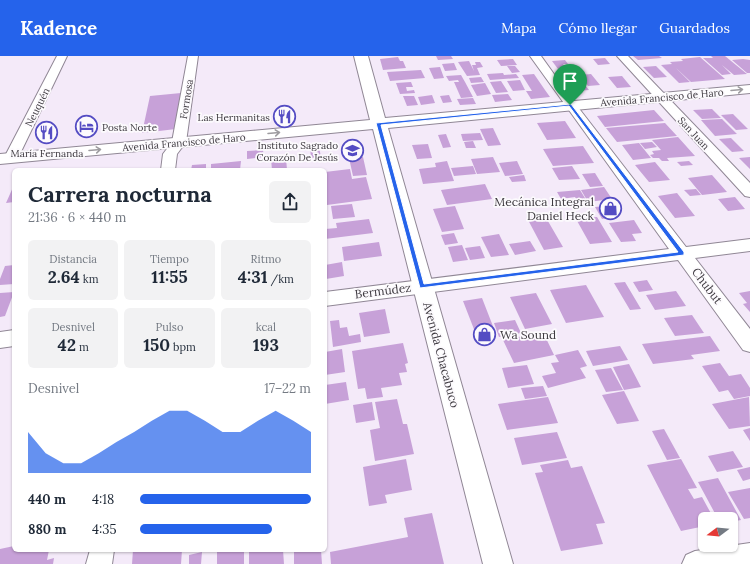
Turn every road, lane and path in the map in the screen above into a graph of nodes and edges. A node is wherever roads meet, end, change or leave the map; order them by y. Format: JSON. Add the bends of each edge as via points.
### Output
{"nodes":[{"id":1,"x":62,"y":56,"type":"edge"},
{"id":2,"x":193,"y":56,"type":"edge"},
{"id":3,"x":361,"y":56,"type":"edge"},
{"id":4,"x":535,"y":56,"type":"edge"},
{"id":5,"x":622,"y":56,"type":"edge"},
{"id":6,"x":750,"y":88,"type":"edge"},
{"id":7,"x":661,"y":97,"type":"junction"},
{"id":8,"x":570,"y":105,"type":"junction"},
{"id":9,"x":378,"y":124,"type":"junction"},
{"id":10,"x":180,"y":142,"type":"junction"},
{"id":11,"x":5,"y":158,"type":"edge"},
{"id":12,"x":168,"y":168,"type":"edge"},
{"id":13,"x":750,"y":192,"type":"edge"},
{"id":14,"x":750,"y":245,"type":"edge"},
{"id":15,"x":682,"y":253,"type":"junction"},
{"id":16,"x":422,"y":286,"type":"junction"},
{"id":17,"x":327,"y":299,"type":"edge"},
{"id":18,"x":12,"y":338,"type":"edge"},
{"id":19,"x":0,"y":340,"type":"edge"},
{"id":20,"x":750,"y":344,"type":"edge"},
{"id":21,"x":102,"y":552,"type":"edge"},
{"id":22,"x":750,"y":555,"type":"edge"},
{"id":23,"x":99,"y":564,"type":"edge"},
{"id":24,"x":498,"y":564,"type":"edge"},
{"id":25,"x":695,"y":564,"type":"edge"}],
"edges":[{"from":1,"to":11,"type":"street","name":"Neuquén"},
{"from":2,"to":10,"type":"street","name":"Formosa"},
{"from":3,"to":9,"type":"main road","name":"Avenida Chacabuco"},
{"from":4,"to":8,"type":"street","name":"Chubut"},
{"from":5,"to":7,"type":"street","name":"San Juan"},
{"from":7,"to":6,"type":"main road","name":"Avenida Francisco de Haro","one_way":true},
{"from":7,"to":8,"type":"main road","name":"Avenida Francisco de Haro"},
{"from":7,"to":13,"type":"street","name":"San Juan"},
{"from":8,"to":9,"type":"main road","name":"Avenida Francisco de Haro"},
{"from":8,"to":15,"type":"street","name":"Chubut"},
{"from":10,"to":9,"type":"main road","name":"Avenida Francisco de Haro","one_way":true},
{"from":9,"to":16,"type":"main road","name":"Avenida Chacabuco"},
{"from":11,"to":10,"type":"main road","name":"Avenida Francisco de Haro","one_way":true},
{"from":10,"to":12,"type":"street","via":[[170,154]]},
{"from":14,"to":15,"type":"street","name":"Bermúdez"},
{"from":15,"to":16,"type":"street","name":"Bermúdez"},
{"from":15,"to":20,"type":"street","name":"Chubut"},
{"from":16,"to":17,"type":"street","name":"Bermúdez"},
{"from":16,"to":24,"type":"main road","name":"Avenida Chacabuco"},
{"from":18,"to":19,"type":"street"},
{"from":21,"to":23,"type":"street"},
{"from":22,"to":25,"type":"street"}]}
